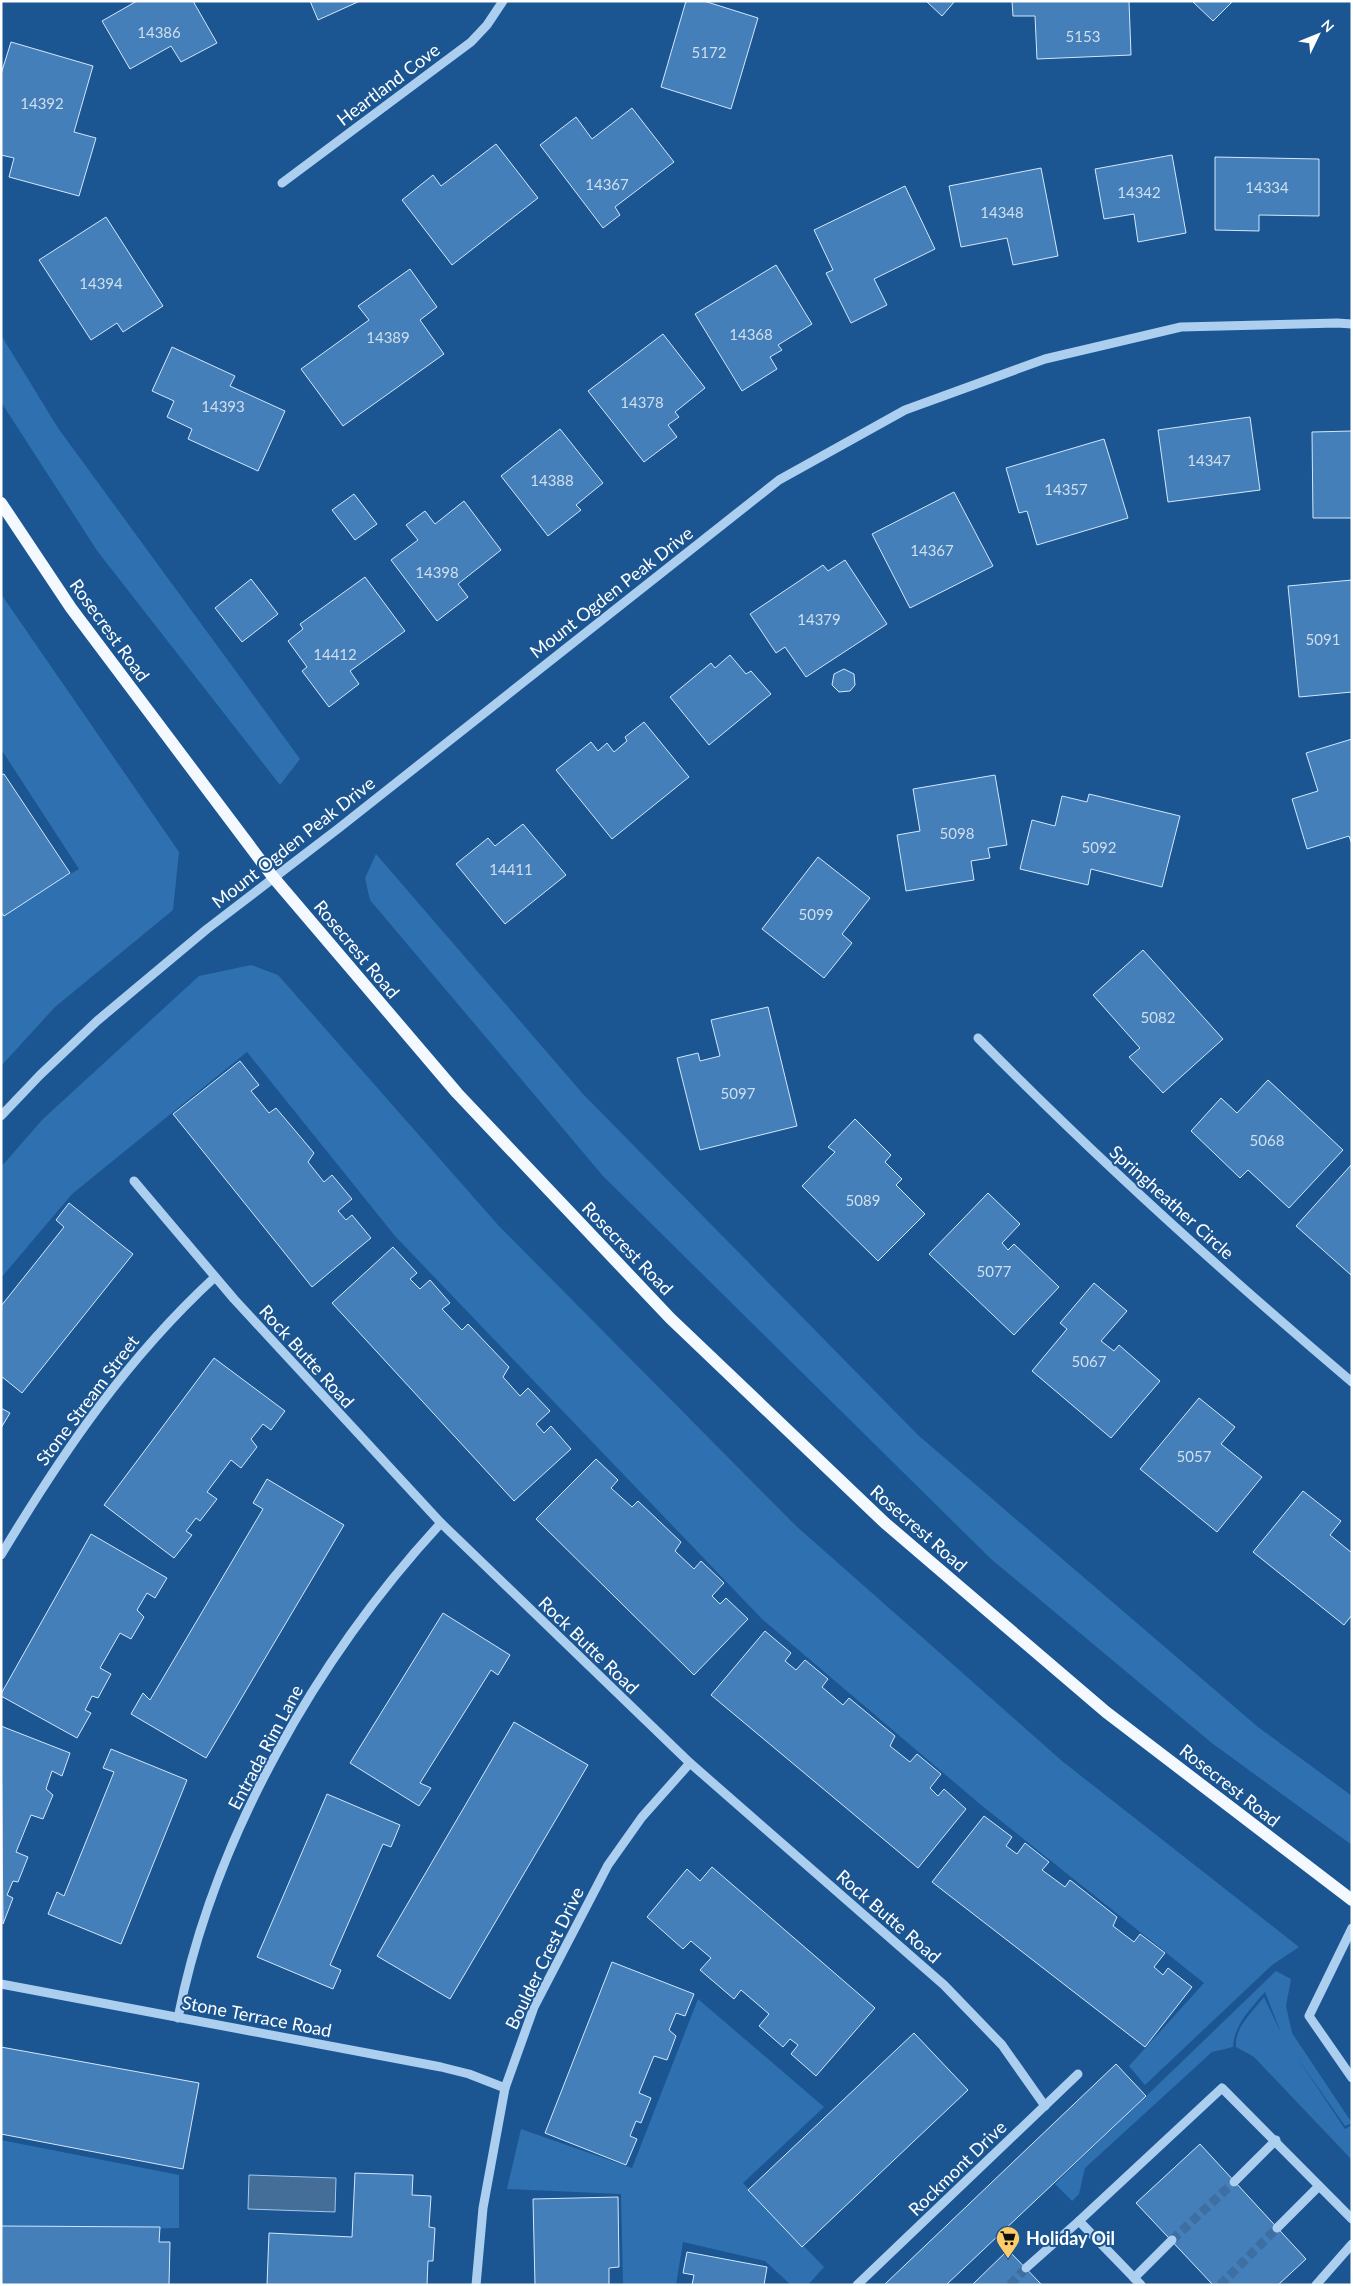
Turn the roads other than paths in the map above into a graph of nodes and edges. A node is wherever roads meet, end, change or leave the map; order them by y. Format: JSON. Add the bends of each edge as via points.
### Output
{"nodes":[{"id":1,"x":503,"y":1,"type":"edge"},
{"id":2,"x":282,"y":183,"type":"dead end"},
{"id":3,"x":1352,"y":324,"type":"edge"},
{"id":4,"x":1,"y":503,"type":"edge"},
{"id":5,"x":274,"y":877,"type":"junction"},
{"id":6,"x":978,"y":1038,"type":"dead end"},
{"id":7,"x":1,"y":1116,"type":"edge"},
{"id":8,"x":134,"y":1181,"type":"dead end"},
{"id":9,"x":215,"y":1277,"type":"junction"},
{"id":10,"x":1352,"y":1382,"type":"edge"},
{"id":11,"x":441,"y":1523,"type":"junction"},
{"id":12,"x":1,"y":1555,"type":"edge"},
{"id":13,"x":690,"y":1763,"type":"junction"},
{"id":14,"x":1352,"y":1900,"type":"edge"},
{"id":15,"x":1352,"y":1928,"type":"edge"},
{"id":16,"x":1,"y":1984,"type":"edge"},
{"id":17,"x":178,"y":2018,"type":"junction"},
{"id":18,"x":1078,"y":2074,"type":"dead end"},
{"id":19,"x":1352,"y":2078,"type":"edge"},
{"id":20,"x":505,"y":2088,"type":"junction"},
{"id":21,"x":1046,"y":2106,"type":"junction"},
{"id":22,"x":1276,"y":2140,"type":"junction"},
{"id":23,"x":1234,"y":2182,"type":"tunnel mouth"},
{"id":24,"x":1319,"y":2186,"type":"junction"},
{"id":25,"x":1352,"y":2219,"type":"edge"},
{"id":26,"x":1079,"y":2221,"type":"junction"},
{"id":27,"x":1277,"y":2228,"type":"tunnel mouth"},
{"id":28,"x":1172,"y":2240,"type":"tunnel mouth"},
{"id":29,"x":1352,"y":2244,"type":"edge"},
{"id":30,"x":1026,"y":2268,"type":"tunnel mouth"},
{"id":31,"x":1134,"y":2278,"type":"junction"},
{"id":32,"x":476,"y":2285,"type":"edge"},
{"id":33,"x":857,"y":2285,"type":"edge"},
{"id":34,"x":1141,"y":2285,"type":"edge"},
{"id":35,"x":1316,"y":2285,"type":"edge"}],
"edges":[{"from":1,"to":2,"type":"street","name":"Heartland Cove","via":[[471,42]]},
{"from":3,"to":5,"type":"street","name":"Mount Ogden Peak Drive","via":[[1181,327],[1045,359],[905,410],[779,480]]},
{"from":4,"to":5,"type":"main road","name":"Rosecrest Road","via":[[71,608]]},
{"from":5,"to":7,"type":"street","name":"Mount Ogden Peak Drive","via":[[206,929],[97,1021]]},
{"from":5,"to":14,"type":"main road","name":"Rosecrest Road","via":[[457,1093],[670,1318],[871,1509],[1106,1712]]},
{"from":6,"to":10,"type":"street","name":"Springheather Circle","via":[[1168,1222]]},
{"from":8,"to":9,"type":"street","name":"Rock Butte Road"},
{"from":9,"to":11,"type":"street","name":"Rock Butte Road"},
{"from":9,"to":12,"type":"street","name":"Stone Stream Street","via":[[168,1321],[124,1372],[80,1430]]},
{"from":11,"to":13,"type":"street","name":"Rock Butte Road"},
{"from":11,"to":17,"type":"street","name":"Entrada Rim Lane","via":[[355,1626],[290,1728],[231,1849],[186,1977]]},
{"from":13,"to":20,"type":"street","name":"Boulder Crest Drive","via":[[642,1817],[608,1865],[534,2007]]},
{"from":13,"to":21,"type":"street","name":"Rock Butte Road","via":[[944,1985],[1002,2045]]},
{"from":15,"to":19,"type":"street","via":[[1309,2016]]},
{"from":16,"to":17,"type":"street","name":"Stone Terrace Road"},
{"from":17,"to":20,"type":"street","name":"Stone Terrace Road","via":[[441,2067]]},
{"from":18,"to":21,"type":"street","name":"Rockmont Drive"},
{"from":20,"to":32,"type":"street","name":"Boulder Crest Drive","via":[[483,2208]]},
{"from":21,"to":33,"type":"street","name":"Rockmont Drive"},
{"from":22,"to":23,"type":"street"},
{"from":22,"to":24,"type":"street"},
{"from":22,"to":26,"type":"street","via":[[1222,2088]]},
{"from":24,"to":25,"type":"street"},
{"from":24,"to":27,"type":"street"},
{"from":26,"to":30,"type":"street"},
{"from":26,"to":31,"type":"street"},
{"from":28,"to":31,"type":"street"},
{"from":29,"to":35,"type":"street"},
{"from":31,"to":34,"type":"street"}]}
